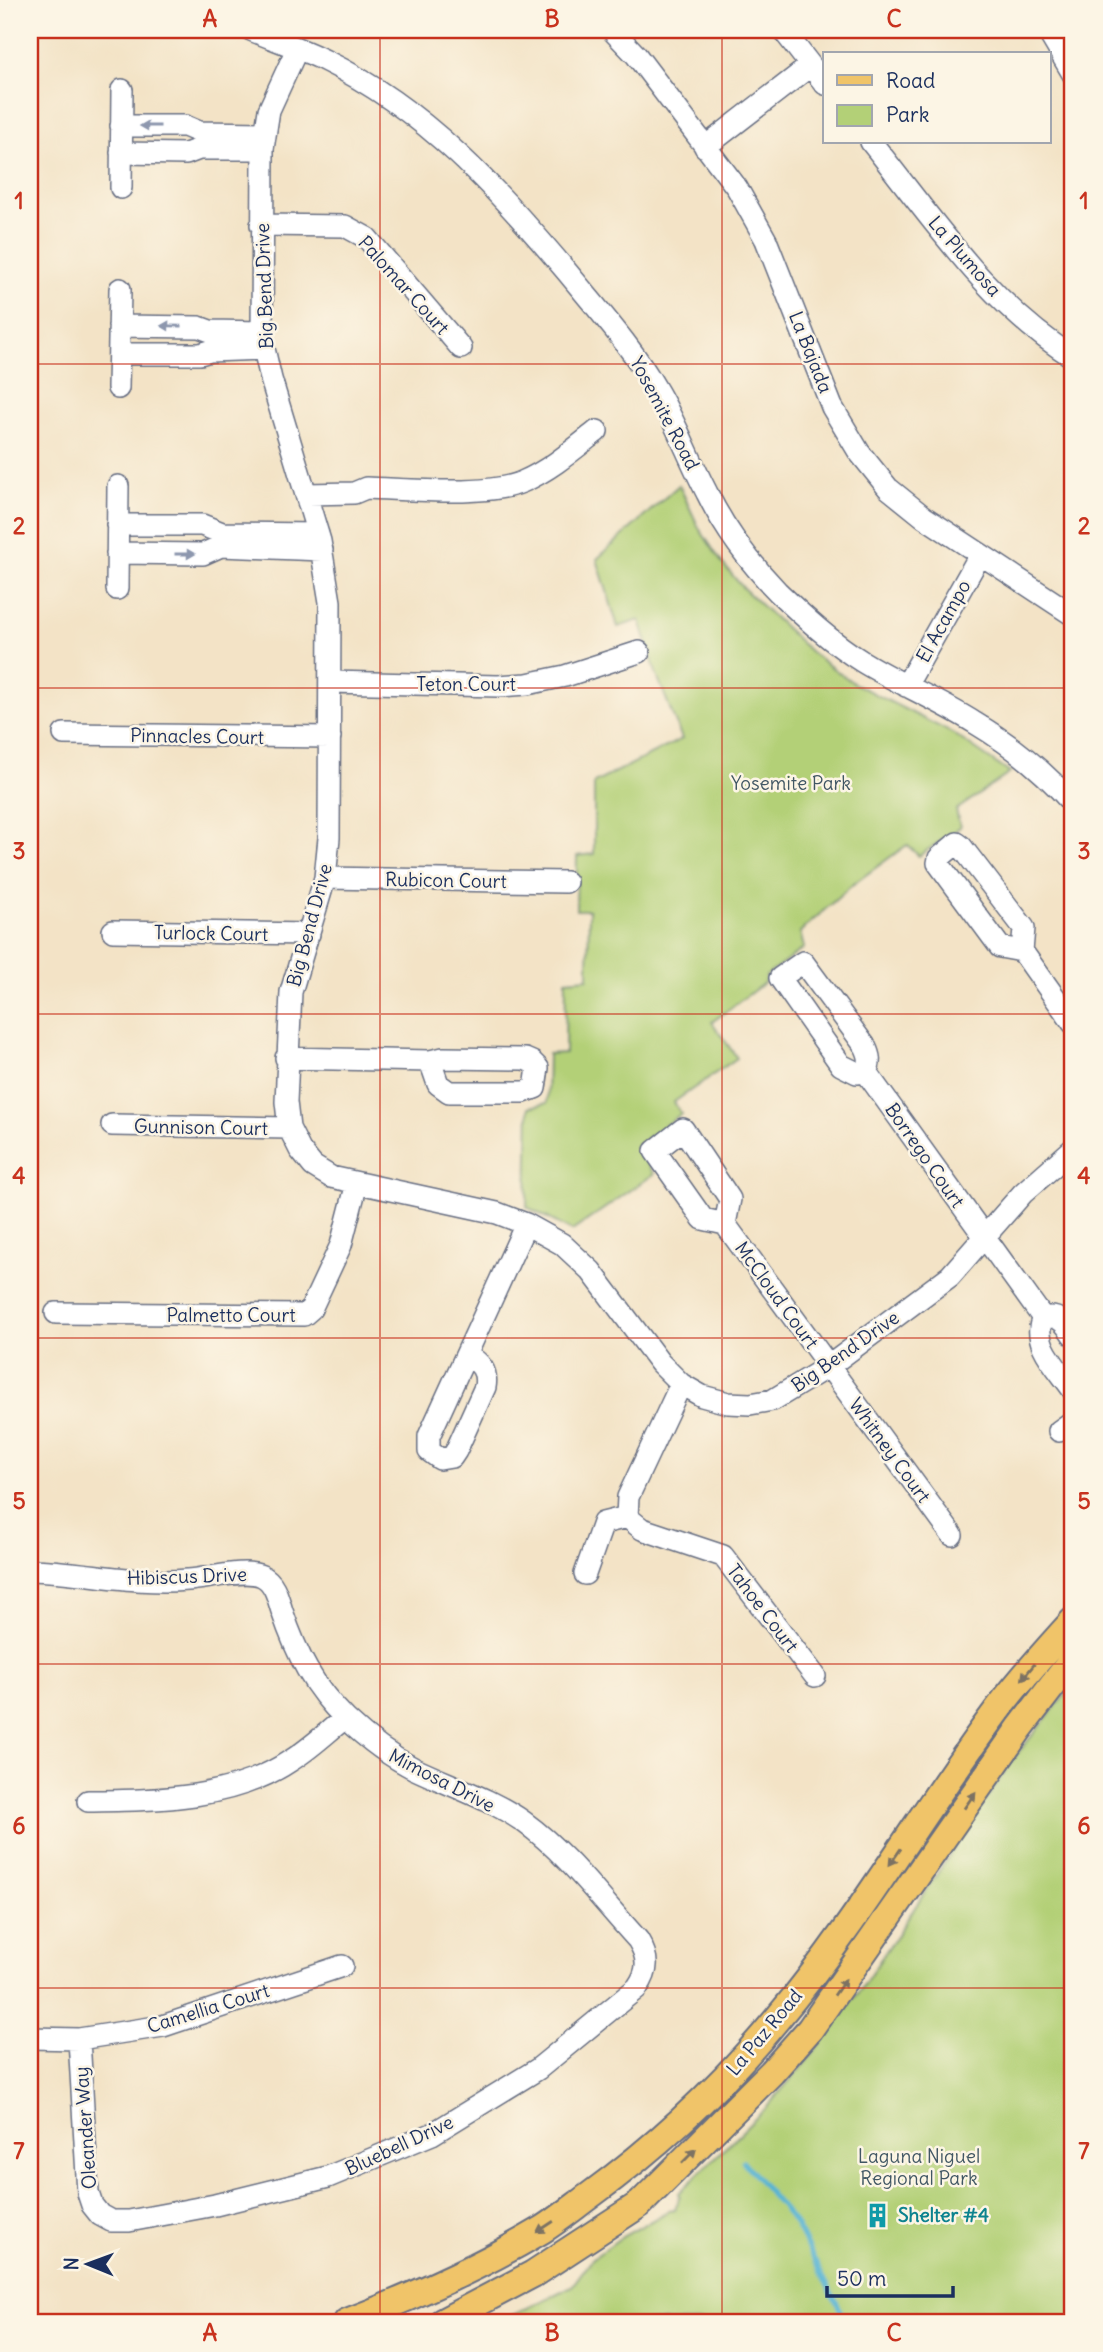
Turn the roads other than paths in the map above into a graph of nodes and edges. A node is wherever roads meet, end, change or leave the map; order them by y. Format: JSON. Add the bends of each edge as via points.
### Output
{"nodes":[{"id":1,"x":251,"y":30,"type":"edge"},
{"id":2,"x":612,"y":30,"type":"edge"},
{"id":3,"x":783,"y":30,"type":"edge"},
{"id":4,"x":1047,"y":30,"type":"edge"},
{"id":5,"x":297,"y":49,"type":"junction"},
{"id":6,"x":810,"y":66,"type":"junction"},
{"id":7,"x":1073,"y":74,"type":"edge"},
{"id":8,"x":823,"y":82,"type":"edge"},
{"id":9,"x":122,"y":90,"type":"dead end"},
{"id":10,"x":121,"y":126,"type":"junction"},
{"id":11,"x":199,"y":140,"type":"junction"},
{"id":12,"x":264,"y":141,"type":"junction"},
{"id":13,"x":873,"y":144,"type":"edge"},
{"id":14,"x":705,"y":147,"type":"junction"},
{"id":15,"x":121,"y":153,"type":"junction"},
{"id":16,"x":121,"y":188,"type":"dead end"},
{"id":17,"x":261,"y":225,"type":"junction"},
{"id":18,"x":120,"y":289,"type":"dead end"},
{"id":19,"x":119,"y":326,"type":"junction"},
{"id":20,"x":263,"y":340,"type":"junction"},
{"id":21,"x":210,"y":341,"type":"junction"},
{"id":22,"x":461,"y":348,"type":"dead end"},
{"id":23,"x":119,"y":354,"type":"junction"},
{"id":24,"x":1073,"y":357,"type":"edge"},
{"id":25,"x":118,"y":388,"type":"dead end"},
{"id":26,"x":597,"y":431,"type":"dead end"},
{"id":27,"x":118,"y":486,"type":"dead end"},
{"id":28,"x":306,"y":488,"type":"junction"},
{"id":29,"x":117,"y":525,"type":"junction"},
{"id":30,"x":222,"y":540,"type":"junction"},
{"id":31,"x":320,"y":542,"type":"junction"},
{"id":32,"x":117,"y":553,"type":"junction"},
{"id":33,"x":981,"y":555,"type":"junction"},
{"id":34,"x":117,"y":589,"type":"dead end"},
{"id":35,"x":1073,"y":615,"type":"edge"},
{"id":36,"x":639,"y":652,"type":"dead end"},
{"id":37,"x":331,"y":682,"type":"junction"},
{"id":38,"x":906,"y":686,"type":"junction"},
{"id":39,"x":64,"y":734,"type":"dead end"},
{"id":40,"x":330,"y":737,"type":"junction"},
{"id":41,"x":1073,"y":804,"type":"edge"},
{"id":42,"x":325,"y":878,"type":"junction"},
{"id":43,"x":566,"y":882,"type":"dead end"},
{"id":44,"x":113,"y":931,"type":"dead end"},
{"id":45,"x":309,"y":934,"type":"junction"},
{"id":46,"x":1022,"y":951,"type":"junction"},
{"id":47,"x":1073,"y":1023,"type":"edge"},
{"id":48,"x":286,"y":1058,"type":"junction"},
{"id":49,"x":430,"y":1061,"type":"dead end"},
{"id":50,"x":866,"y":1072,"type":"junction"},
{"id":51,"x":112,"y":1125,"type":"dead end"},
{"id":52,"x":289,"y":1128,"type":"junction"},
{"id":53,"x":1073,"y":1149,"type":"edge"},
{"id":54,"x":357,"y":1184,"type":"junction"},
{"id":55,"x":527,"y":1224,"type":"junction"},
{"id":56,"x":725,"y":1224,"type":"dead end"},
{"id":57,"x":984,"y":1238,"type":"junction"},
{"id":58,"x":56,"y":1313,"type":"dead end"},
{"id":59,"x":1043,"y":1318,"type":"junction"},
{"id":60,"x":1073,"y":1335,"type":"edge"},
{"id":61,"x":467,"y":1354,"type":"dead end"},
{"id":62,"x":829,"y":1366,"type":"junction"},
{"id":63,"x":681,"y":1384,"type":"junction"},
{"id":64,"x":1073,"y":1390,"type":"edge"},
{"id":65,"x":627,"y":1517,"type":"junction"},
{"id":66,"x":951,"y":1535,"type":"dead end"},
{"id":67,"x":30,"y":1570,"type":"edge"},
{"id":68,"x":585,"y":1574,"type":"dead end"},
{"id":69,"x":262,"y":1576,"type":"joint"},
{"id":70,"x":1073,"y":1621,"type":"edge"},
{"id":71,"x":1073,"y":1659,"type":"edge"},
{"id":72,"x":815,"y":1676,"type":"dead end"},
{"id":73,"x":345,"y":1718,"type":"junction"},
{"id":74,"x":88,"y":1801,"type":"dead end"},
{"id":75,"x":648,"y":1965,"type":"joint"},
{"id":76,"x":342,"y":1966,"type":"dead end"},
{"id":77,"x":30,"y":2038,"type":"edge"},
{"id":78,"x":79,"y":2039,"type":"junction"},
{"id":79,"x":100,"y":2215,"type":"joint"},
{"id":80,"x":347,"y":2322,"type":"edge"},
{"id":81,"x":442,"y":2322,"type":"edge"}],
"edges":[{"from":1,"to":5,"type":"street","name":"Yosemite Road"},
{"from":2,"to":14,"type":"street","name":"La Bajada"},
{"from":3,"to":6,"type":"street"},
{"from":4,"to":7,"type":"street"},
{"from":5,"to":12,"type":"street","name":"Big Bend Drive","via":[[269,110]]},
{"from":5,"to":38,"type":"street","name":"Yosemite Road","via":[[380,92],[477,170],[627,344],[657,389],[708,496],[740,546],[815,626],[861,661]]},
{"from":6,"to":8,"type":"street"},
{"from":6,"to":14,"type":"street"},
{"from":9,"to":10,"type":"street"},
{"from":11,"to":10,"type":"street","one_way":true,"via":[[186,126]]},
{"from":10,"to":15,"type":"street"},
{"from":11,"to":12,"type":"street"},
{"from":11,"to":15,"type":"street","via":[[186,154]]},
{"from":12,"to":17,"type":"street","name":"Big Bend Drive"},
{"from":13,"to":24,"type":"street","name":"La Plumosa","via":[[985,284]]},
{"from":14,"to":33,"type":"street","name":"La Bajada","via":[[737,188],[766,240],[832,407],[859,452],[888,488]]},
{"from":15,"to":16,"type":"street"},
{"from":17,"to":20,"type":"street","name":"Big Bend Drive"},
{"from":17,"to":22,"type":"street","name":"Palomar Court","via":[[345,226],[367,238]]},
{"from":18,"to":19,"type":"street"},
{"from":21,"to":19,"type":"street","one_way":true,"via":[[199,327]]},
{"from":19,"to":23,"type":"street"},
{"from":20,"to":21,"type":"street"},
{"from":20,"to":28,"type":"street","name":"Big Bend Drive"},
{"from":21,"to":23,"type":"street","via":[[200,354]]},
{"from":23,"to":25,"type":"street"},
{"from":26,"to":28,"type":"street","via":[[552,466],[520,483],[489,490],[366,488],[353,480]]},
{"from":27,"to":29,"type":"street"},
{"from":28,"to":31,"type":"street","name":"Big Bend Drive"},
{"from":29,"to":30,"type":"street","via":[[202,525]]},
{"from":29,"to":32,"type":"street"},
{"from":30,"to":31,"type":"street"},
{"from":32,"to":30,"type":"street","one_way":true,"via":[[203,554]]},
{"from":31,"to":37,"type":"street","name":"Big Bend Drive","via":[[330,602]]},
{"from":32,"to":34,"type":"street"},
{"from":33,"to":35,"type":"street","name":"La Bajada"},
{"from":33,"to":38,"type":"street","name":"El Acampo"},
{"from":36,"to":37,"type":"street","name":"Teton Court","via":[[527,684]]},
{"from":37,"to":40,"type":"street","name":"Big Bend Drive"},
{"from":38,"to":41,"type":"street","name":"Yosemite Road","via":[[1013,747]]},
{"from":39,"to":40,"type":"street","name":"Pinnacles Court"},
{"from":40,"to":42,"type":"street","name":"Big Bend Drive"},
{"from":42,"to":43,"type":"street","name":"Rubicon Court"},
{"from":42,"to":45,"type":"street","name":"Big Bend Drive"},
{"from":44,"to":45,"type":"street","name":"Turlock Court"},
{"from":45,"to":48,"type":"street","name":"Big Bend Drive","via":[[291,992]]},
{"from":46,"to":46,"type":"street","via":[[1000,947],[938,863],[957,843],[1024,928]]},
{"from":46,"to":47,"type":"street"},
{"from":48,"to":49,"type":"street"},
{"from":48,"to":52,"type":"street","name":"Big Bend Drive"},
{"from":50,"to":50,"type":"street","name":"Borrego Court","via":[[841,1065],[780,978],[803,962],[865,1046],[870,1065]]},
{"from":50,"to":57,"type":"street","name":"Borrego Court"},
{"from":51,"to":52,"type":"street","name":"Gunnison Court"},
{"from":52,"to":54,"type":"street","name":"Big Bend Drive","via":[[313,1166]]},
{"from":53,"to":57,"type":"street","name":"Big Bend Drive","via":[[1023,1194]]},
{"from":54,"to":55,"type":"street","name":"Big Bend Drive","via":[[497,1213]]},
{"from":54,"to":58,"type":"street","name":"Palmetto Court","via":[[341,1245],[304,1315]]},
{"from":55,"to":61,"type":"street"},
{"from":55,"to":63,"type":"street","name":"Big Bend Drive","via":[[562,1244],[591,1271]]},
{"from":56,"to":62,"type":"street","name":"McCloud Court"},
{"from":57,"to":59,"type":"street","name":"Borrego Court"},
{"from":57,"to":62,"type":"street","name":"Big Bend Drive","via":[[950,1276]]},
{"from":59,"to":60,"type":"street","via":[[1059,1318]]},
{"from":59,"to":64,"type":"street","via":[[1038,1335],[1041,1345]]},
{"from":62,"to":63,"type":"street","name":"Big Bend Drive","via":[[773,1400],[750,1404],[702,1396]]},
{"from":62,"to":66,"type":"street","name":"Whitney Court"},
{"from":63,"to":65,"type":"street","via":[[628,1497]]},
{"from":65,"to":68,"type":"street","via":[[603,1524]]},
{"from":65,"to":72,"type":"street","name":"Tahoe Court","via":[[642,1529],[723,1556]]},
{"from":67,"to":69,"type":"street","name":"Hibiscus Drive","via":[[139,1581]]},
{"from":69,"to":73,"type":"street","name":"Mimosa Drive","via":[[277,1595],[293,1645],[316,1687]]},
{"from":70,"to":80,"type":"main road","name":"La Paz Road","one_way":true,"via":[[999,1708],[778,2018],[687,2115],[619,2174],[545,2228],[433,2288]]},
{"from":81,"to":71,"type":"main road","name":"La Paz Road","one_way":true,"via":[[533,2274],[640,2204],[772,2072],[810,2029]]},
{"from":73,"to":74,"type":"street","via":[[289,1762],[244,1784],[177,1798]]},
{"from":73,"to":75,"type":"street","name":"Mimosa Drive","via":[[376,1746],[412,1767],[524,1822],[558,1851],[638,1940]]},
{"from":75,"to":79,"type":"street","name":"Bluebell Drive","via":[[637,1988],[538,2068],[432,2134],[328,2177],[215,2205],[130,2221],[111,2221]]},
{"from":76,"to":78,"type":"street","name":"Camellia Court","via":[[163,2025]]},
{"from":77,"to":78,"type":"street","name":"Camellia Court"},
{"from":78,"to":79,"type":"street","name":"Oleander Way","via":[[88,2193]]}]}
